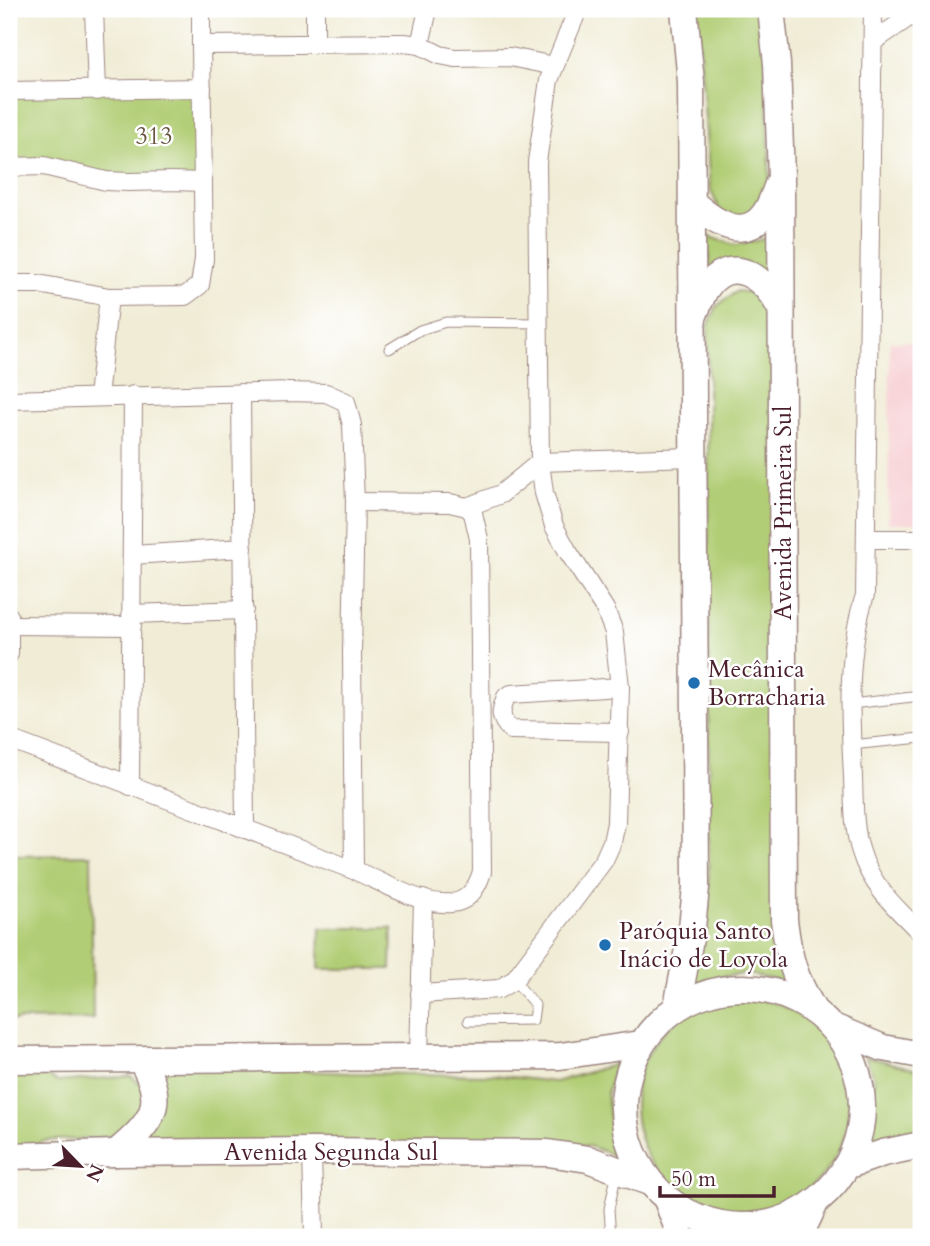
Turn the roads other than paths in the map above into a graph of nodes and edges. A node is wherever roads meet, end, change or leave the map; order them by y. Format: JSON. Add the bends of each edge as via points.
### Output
{"nodes":[{"id":1,"x":94,"y":9,"type":"edge"},
{"id":2,"x":201,"y":9,"type":"edge"},
{"id":3,"x":314,"y":9,"type":"edge"},
{"id":4,"x":428,"y":9,"type":"edge"},
{"id":5,"x":578,"y":9,"type":"edge"},
{"id":6,"x":684,"y":9,"type":"edge"},
{"id":7,"x":771,"y":9,"type":"edge"},
{"id":8,"x":873,"y":9,"type":"edge"},
{"id":9,"x":921,"y":9,"type":"edge"},
{"id":10,"x":874,"y":41,"type":"junction"},
{"id":11,"x":315,"y":43,"type":"junction"},
{"id":12,"x":201,"y":45,"type":"junction"},
{"id":13,"x":420,"y":45,"type":"junction"},
{"id":14,"x":554,"y":66,"type":"junction"},
{"id":15,"x":202,"y":88,"type":"junction"},
{"id":16,"x":9,"y":91,"type":"edge"},
{"id":17,"x":97,"y":91,"type":"junction"},
{"id":18,"x":9,"y":167,"type":"edge"},
{"id":19,"x":781,"y":177,"type":"junction"},
{"id":20,"x":203,"y":182,"type":"junction"},
{"id":21,"x":693,"y":203,"type":"junction"},
{"id":22,"x":9,"y":284,"type":"edge"},
{"id":23,"x":109,"y":297,"type":"junction"},
{"id":24,"x":781,"y":309,"type":"junction"},
{"id":25,"x":692,"y":318,"type":"junction"},
{"id":26,"x":539,"y":323,"type":"junction"},
{"id":27,"x":389,"y":349,"type":"dead end"},
{"id":28,"x":241,"y":393,"type":"junction"},
{"id":29,"x":132,"y":395,"type":"junction"},
{"id":30,"x":98,"y":397,"type":"junction"},
{"id":31,"x":9,"y":400,"type":"edge"},
{"id":32,"x":692,"y":457,"type":"junction"},
{"id":33,"x":540,"y":463,"type":"junction"},
{"id":34,"x":355,"y":502,"type":"junction"},
{"id":35,"x":467,"y":507,"type":"junction"},
{"id":36,"x":866,"y":539,"type":"junction"},
{"id":37,"x":921,"y":539,"type":"edge"},
{"id":38,"x":243,"y":548,"type":"junction"},
{"id":39,"x":132,"y":555,"type":"junction"},
{"id":40,"x":244,"y":610,"type":"junction"},
{"id":41,"x":9,"y":616,"type":"edge"},
{"id":42,"x":132,"y":620,"type":"junction"},
{"id":43,"x":9,"y":625,"type":"edge"},
{"id":44,"x":9,"y":654,"type":"edge"},
{"id":45,"x":620,"y":687,"type":"junction"},
{"id":46,"x":921,"y":696,"type":"edge"},
{"id":47,"x":851,"y":704,"type":"junction"},
{"id":48,"x":620,"y":732,"type":"junction"},
{"id":49,"x":921,"y":738,"type":"edge"},
{"id":50,"x":9,"y":739,"type":"edge"},
{"id":51,"x":851,"y":745,"type":"junction"},
{"id":52,"x":130,"y":786,"type":"junction"},
{"id":53,"x":245,"y":829,"type":"junction"},
{"id":54,"x":354,"y":870,"type":"junction"},
{"id":55,"x":423,"y":899,"type":"junction"},
{"id":56,"x":921,"y":933,"type":"edge"},
{"id":57,"x":514,"y":980,"type":"junction"},
{"id":58,"x":420,"y":994,"type":"junction"},
{"id":59,"x":677,"y":1007,"type":"junction"},
{"id":60,"x":823,"y":1018,"type":"junction"},
{"id":61,"x":468,"y":1021,"type":"dead end"},
{"id":62,"x":641,"y":1044,"type":"junction"},
{"id":63,"x":921,"y":1055,"type":"edge"},
{"id":64,"x":419,"y":1058,"type":"junction"},
{"id":65,"x":9,"y":1060,"type":"edge"},
{"id":66,"x":141,"y":1060,"type":"junction"},
{"id":67,"x":921,"y":1145,"type":"edge"},
{"id":68,"x":312,"y":1151,"type":"junction"},
{"id":69,"x":116,"y":1153,"type":"junction"},
{"id":70,"x":9,"y":1156,"type":"edge"},
{"id":71,"x":846,"y":1166,"type":"junction"},
{"id":72,"x":618,"y":1170,"type":"junction"},
{"id":73,"x":658,"y":1191,"type":"junction"},
{"id":74,"x":816,"y":1201,"type":"junction"},
{"id":75,"x":679,"y":1236,"type":"edge"},
{"id":76,"x":314,"y":1237,"type":"edge"},
{"id":77,"x":611,"y":1237,"type":"edge"},
{"id":78,"x":799,"y":1237,"type":"edge"}],
"edges":[{"from":1,"to":17,"type":"street"},
{"from":2,"to":12,"type":"street"},
{"from":3,"to":11,"type":"street"},
{"from":4,"to":13,"type":"street"},
{"from":5,"to":14,"type":"street"},
{"from":6,"to":21,"type":"main road","via":[[691,82]]},
{"from":7,"to":19,"type":"main road","name":"Avenida Primeira Sul"},
{"from":8,"to":10,"type":"street"},
{"from":9,"to":10,"type":"street"},
{"from":10,"to":36,"type":"street"},
{"from":11,"to":12,"type":"street"},
{"from":11,"to":13,"type":"street"},
{"from":12,"to":15,"type":"street"},
{"from":13,"to":14,"type":"street","via":[[455,58],[510,57]]},
{"from":14,"to":26,"type":"street","via":[[544,100],[537,162]]},
{"from":15,"to":17,"type":"street"},
{"from":15,"to":20,"type":"street"},
{"from":16,"to":17,"type":"street"},
{"from":18,"to":20,"type":"street","via":[[44,166],[106,181]]},
{"from":19,"to":21,"type":"main road","via":[[769,208],[752,224],[726,226]]},
{"from":19,"to":24,"type":"main road","name":"Avenida Primeira Sul"},
{"from":20,"to":23,"type":"street","via":[[204,259],[198,289],[185,296]]},
{"from":21,"to":25,"type":"main road"},
{"from":22,"to":23,"type":"street","via":[[38,284]]},
{"from":23,"to":30,"type":"street"},
{"from":24,"to":25,"type":"main road","via":[[766,285],[736,270],[712,282]]},
{"from":24,"to":60,"type":"main road","name":"Avenida Primeira Sul","via":[[784,920],[796,979]]},
{"from":25,"to":32,"type":"main road"},
{"from":26,"to":27,"type":"lane","via":[[446,322],[420,330]]},
{"from":26,"to":33,"type":"street"},
{"from":28,"to":29,"type":"street"},
{"from":28,"to":34,"type":"street","via":[[326,393],[346,402],[352,425]]},
{"from":28,"to":38,"type":"street"},
{"from":29,"to":30,"type":"street"},
{"from":29,"to":39,"type":"street"},
{"from":30,"to":31,"type":"street"},
{"from":32,"to":33,"type":"street"},
{"from":32,"to":59,"type":"main road","via":[[696,887]]},
{"from":33,"to":35,"type":"street","via":[[501,494]]},
{"from":33,"to":45,"type":"street","via":[[554,526],[614,632]]},
{"from":34,"to":35,"type":"street"},
{"from":34,"to":54,"type":"street"},
{"from":35,"to":55,"type":"street","via":[[473,513],[479,539],[482,872],[474,890],[462,901]]},
{"from":36,"to":37,"type":"street"},
{"from":36,"to":47,"type":"street","via":[[865,595],[852,659]]},
{"from":38,"to":39,"type":"street"},
{"from":38,"to":40,"type":"street"},
{"from":39,"to":42,"type":"street"},
{"from":40,"to":42,"type":"street"},
{"from":40,"to":53,"type":"street"},
{"from":41,"to":43,"type":"street"},
{"from":42,"to":43,"type":"street"},
{"from":42,"to":52,"type":"street"},
{"from":43,"to":44,"type":"street"},
{"from":45,"to":48,"type":"street"},
{"from":45,"to":48,"type":"street","via":[[511,694],[500,716],[511,730]]},
{"from":46,"to":47,"type":"lane"},
{"from":47,"to":51,"type":"street"},
{"from":48,"to":57,"type":"street","via":[[612,842],[588,884]]},
{"from":49,"to":51,"type":"lane"},
{"from":50,"to":52,"type":"street"},
{"from":51,"to":56,"type":"street","via":[[860,852],[876,885]]},
{"from":52,"to":53,"type":"street"},
{"from":53,"to":54,"type":"street"},
{"from":54,"to":55,"type":"street"},
{"from":55,"to":58,"type":"street"},
{"from":57,"to":58,"type":"street","via":[[499,989]]},
{"from":57,"to":61,"type":"lane","via":[[535,1005],[533,1020]]},
{"from":58,"to":64,"type":"street"},
{"from":59,"to":60,"type":"main road","via":[[702,994],[758,988],[788,996]]},
{"from":59,"to":62,"type":"main road"},
{"from":60,"to":63,"type":"main road","via":[[883,1048]]},
{"from":60,"to":71,"type":"main road","via":[[852,1059],[862,1096],[859,1132]]},
{"from":62,"to":64,"type":"main road","via":[[560,1056]]},
{"from":62,"to":73,"type":"main road","via":[[627,1080],[625,1129],[634,1157]]},
{"from":64,"to":66,"type":"main road"},
{"from":65,"to":66,"type":"main road"},
{"from":66,"to":69,"type":"main road","via":[[156,1096],[151,1117]]},
{"from":67,"to":71,"type":"main road"},
{"from":68,"to":69,"type":"main road","name":"Avenida Segunda Sul"},
{"from":68,"to":72,"type":"main road","name":"Avenida Segunda Sul","via":[[548,1153],[588,1159]]},
{"from":68,"to":76,"type":"street"},
{"from":69,"to":70,"type":"main road","name":"Avenida Segunda Sul"},
{"from":71,"to":74,"type":"main road"},
{"from":72,"to":73,"type":"main road","name":"Avenida Segunda Sul"},
{"from":72,"to":77,"type":"lane","via":[[609,1209]]},
{"from":73,"to":74,"type":"main road","via":[[693,1216],[723,1225],[755,1226],[787,1218]]},
{"from":73,"to":75,"type":"main road"},
{"from":74,"to":78,"type":"main road"}]}
